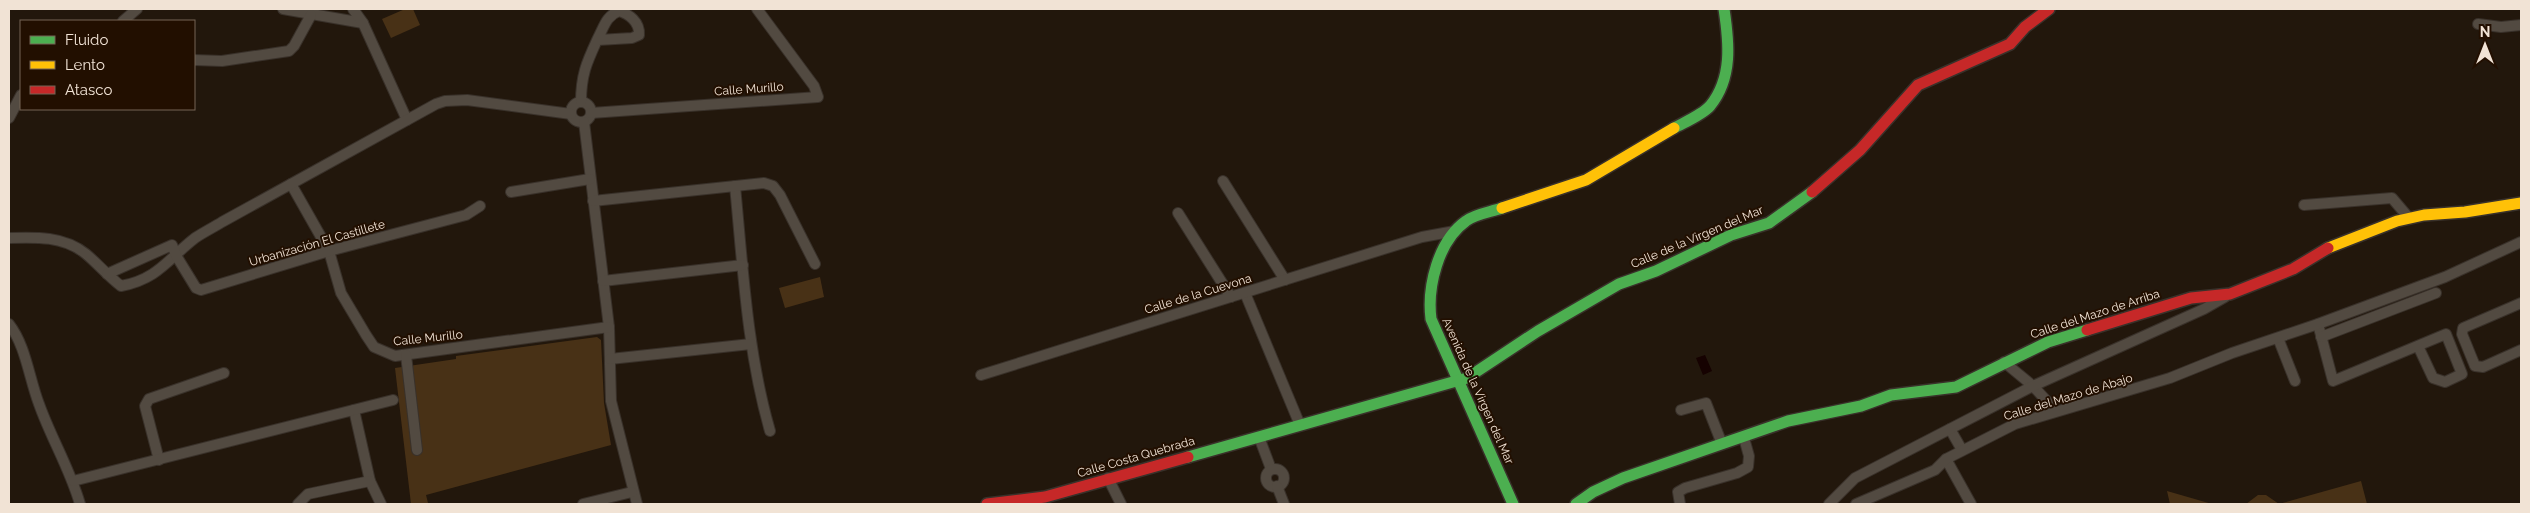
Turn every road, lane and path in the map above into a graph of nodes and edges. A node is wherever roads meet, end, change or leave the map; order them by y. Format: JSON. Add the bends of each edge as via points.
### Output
{"nodes":[{"id":1,"x":137,"y":9,"type":"edge"},
{"id":2,"x":283,"y":9,"type":"edge"},
{"id":3,"x":353,"y":9,"type":"edge"},
{"id":4,"x":757,"y":9,"type":"edge"},
{"id":5,"x":1724,"y":9,"type":"edge"},
{"id":6,"x":2049,"y":9,"type":"edge"},
{"id":7,"x":311,"y":15,"type":"junction"},
{"id":8,"x":124,"y":20,"type":"edge"},
{"id":9,"x":363,"y":23,"type":"junction"},
{"id":10,"x":2478,"y":24,"type":"dead end"},
{"id":11,"x":2521,"y":25,"type":"edge"},
{"id":12,"x":598,"y":40,"type":"dead end"},
{"id":13,"x":195,"y":60,"type":"edge"},
{"id":14,"x":20,"y":97,"type":"edge"},
{"id":15,"x":581,"y":102,"type":"junction"},
{"id":16,"x":592,"y":113,"type":"junction"},
{"id":17,"x":571,"y":114,"type":"junction"},
{"id":18,"x":9,"y":118,"type":"edge"},
{"id":19,"x":407,"y":120,"type":"junction"},
{"id":20,"x":584,"y":122,"type":"junction"},
{"id":21,"x":590,"y":179,"type":"junction"},
{"id":22,"x":1223,"y":181,"type":"dead end"},
{"id":23,"x":292,"y":184,"type":"junction"},
{"id":24,"x":735,"y":186,"type":"junction"},
{"id":25,"x":511,"y":192,"type":"dead end"},
{"id":26,"x":593,"y":201,"type":"junction"},
{"id":27,"x":2521,"y":203,"type":"edge"},
{"id":28,"x":2304,"y":205,"type":"dead end"},
{"id":29,"x":480,"y":206,"type":"dead end"},
{"id":30,"x":1178,"y":213,"type":"dead end"},
{"id":31,"x":2409,"y":218,"type":"junction"},
{"id":32,"x":1455,"y":231,"type":"junction"},
{"id":33,"x":1422,"y":237,"type":"junction"},
{"id":34,"x":9,"y":238,"type":"edge"},
{"id":35,"x":2521,"y":242,"type":"edge"},
{"id":36,"x":329,"y":251,"type":"junction"},
{"id":37,"x":1444,"y":251,"type":"junction"},
{"id":38,"x":177,"y":257,"type":"junction"},
{"id":39,"x":815,"y":264,"type":"dead end"},
{"id":40,"x":743,"y":265,"type":"junction"},
{"id":41,"x":107,"y":274,"type":"junction"},
{"id":42,"x":1285,"y":280,"type":"junction"},
{"id":43,"x":603,"y":282,"type":"junction"},
{"id":44,"x":1245,"y":292,"type":"junction"},
{"id":45,"x":2436,"y":293,"type":"dead end"},
{"id":46,"x":2230,"y":294,"type":"junction"},
{"id":47,"x":1231,"y":297,"type":"junction"},
{"id":48,"x":2521,"y":303,"type":"edge"},
{"id":49,"x":9,"y":324,"type":"edge"},
{"id":50,"x":2318,"y":324,"type":"junction"},
{"id":51,"x":609,"y":327,"type":"junction"},
{"id":52,"x":2322,"y":337,"type":"junction"},
{"id":53,"x":2278,"y":338,"type":"junction"},
{"id":54,"x":750,"y":344,"type":"junction"},
{"id":55,"x":2418,"y":346,"type":"junction"},
{"id":56,"x":2521,"y":350,"type":"edge"},
{"id":57,"x":406,"y":355,"type":"junction"},
{"id":58,"x":610,"y":359,"type":"junction"},
{"id":59,"x":2004,"y":362,"type":"junction"},
{"id":60,"x":224,"y":373,"type":"dead end"},
{"id":61,"x":981,"y":375,"type":"dead end"},
{"id":62,"x":1458,"y":380,"type":"junction"},
{"id":63,"x":2296,"y":381,"type":"dead end"},
{"id":64,"x":2033,"y":386,"type":"junction"},
{"id":65,"x":393,"y":400,"type":"dead end"},
{"id":66,"x":354,"y":410,"type":"junction"},
{"id":67,"x":1681,"y":410,"type":"dead end"},
{"id":68,"x":2056,"y":411,"type":"junction"},
{"id":69,"x":1300,"y":425,"type":"junction"},
{"id":70,"x":1950,"y":429,"type":"junction"},
{"id":71,"x":770,"y":431,"type":"dead end"},
{"id":72,"x":1259,"y":437,"type":"junction"},
{"id":73,"x":1744,"y":438,"type":"junction"},
{"id":74,"x":1722,"y":444,"type":"junction"},
{"id":75,"x":416,"y":450,"type":"dead end"},
{"id":76,"x":1962,"y":450,"type":"junction"},
{"id":77,"x":1946,"y":459,"type":"junction"},
{"id":78,"x":158,"y":460,"type":"junction"},
{"id":79,"x":1108,"y":478,"type":"junction"},
{"id":80,"x":73,"y":481,"type":"junction"},
{"id":81,"x":370,"y":481,"type":"junction"},
{"id":82,"x":632,"y":492,"type":"junction"},
{"id":83,"x":1876,"y":500,"type":"edge"},
{"id":84,"x":1021,"y":503,"type":"edge"},
{"id":85,"x":80,"y":504,"type":"edge"},
{"id":86,"x":298,"y":504,"type":"edge"},
{"id":87,"x":381,"y":504,"type":"edge"},
{"id":88,"x":583,"y":504,"type":"edge"},
{"id":89,"x":637,"y":504,"type":"edge"},
{"id":90,"x":987,"y":504,"type":"edge"},
{"id":91,"x":1121,"y":504,"type":"edge"},
{"id":92,"x":1284,"y":504,"type":"edge"},
{"id":93,"x":1513,"y":504,"type":"edge"},
{"id":94,"x":1576,"y":504,"type":"edge"},
{"id":95,"x":1680,"y":504,"type":"edge"},
{"id":96,"x":1829,"y":504,"type":"edge"},
{"id":97,"x":1856,"y":504,"type":"edge"},
{"id":98,"x":1971,"y":504,"type":"edge"}],
"edges":[{"from":1,"to":8,"type":"street"},
{"from":2,"to":7,"type":"street"},
{"from":3,"to":9,"type":"street"},
{"from":4,"to":16,"type":"street","name":"Calle Murillo","via":[[818,97]]},
{"from":5,"to":32,"type":"street","name":"Avenida de la Virgen del Mar","via":[[1729,40],[1727,64],[1722,87],[1709,107],[1586,180],[1467,220]]},
{"from":6,"to":62,"type":"street","name":"Calle de la Virgen del Mar","via":[[2010,44],[1918,85],[1860,150],[1807,196],[1769,223],[1619,284],[1538,331],[1467,378]]},
{"from":7,"to":9,"type":"street"},
{"from":7,"to":13,"type":"street","via":[[288,51],[222,61]]},
{"from":9,"to":19,"type":"street"},
{"from":10,"to":11,"type":"street"},
{"from":12,"to":15,"type":"street","via":[[585,66]]},
{"from":14,"to":18,"type":"street"},
{"from":15,"to":16,"type":"street","via":[[590,107]]},
{"from":15,"to":17,"type":"street","via":[[573,106]]},
{"from":16,"to":20,"type":"street"},
{"from":17,"to":19,"type":"street","via":[[455,100],[436,104]]},
{"from":17,"to":20,"type":"street","via":[[574,120]]},
{"from":19,"to":23,"type":"street"},
{"from":20,"to":21,"type":"street"},
{"from":21,"to":25,"type":"street"},
{"from":21,"to":26,"type":"street"},
{"from":22,"to":42,"type":"street"},
{"from":23,"to":36,"type":"street","name":"Calle Murillo"},
{"from":23,"to":38,"type":"street","via":[[195,238]]},
{"from":24,"to":26,"type":"street"},
{"from":24,"to":39,"type":"street","via":[[764,183],[773,186]]},
{"from":24,"to":40,"type":"street"},
{"from":26,"to":43,"type":"street"},
{"from":27,"to":31,"type":"street","name":"Calle del Mazo de Arriba"},
{"from":28,"to":31,"type":"street","via":[[2392,198]]},
{"from":29,"to":36,"type":"street","name":"Urbanización El Castillete","via":[[466,215]]},
{"from":30,"to":47,"type":"street"},
{"from":31,"to":46,"type":"street","name":"Calle del Mazo de Arriba","via":[[2332,246],[2293,270]]},
{"from":32,"to":33,"type":"street","name":"Calle de la Cuevona"},
{"from":32,"to":37,"type":"street","name":"Avenida de la Virgen del Mar"},
{"from":33,"to":37,"type":"street","via":[[1434,238]]},
{"from":33,"to":42,"type":"street","name":"Calle de la Cuevona"},
{"from":34,"to":41,"type":"street","via":[[49,238],[67,244],[84,253]]},
{"from":35,"to":50,"type":"street","name":"Calle del Mazo de Abajo","via":[[2445,277]]},
{"from":36,"to":38,"type":"street","name":"Urbanización El Castillete","via":[[201,290],[196,288]]},
{"from":36,"to":57,"type":"street","name":"Calle Murillo","via":[[341,294],[374,347],[395,356]]},
{"from":37,"to":62,"type":"street","name":"Avenida de la Virgen del Mar","via":[[1430,290],[1428,308]]},
{"from":38,"to":41,"type":"street","via":[[137,283],[121,286]]},
{"from":38,"to":41,"type":"street","via":[[172,245]]},
{"from":40,"to":43,"type":"street"},
{"from":40,"to":54,"type":"street"},
{"from":42,"to":44,"type":"street","name":"Calle de la Cuevona"},
{"from":43,"to":51,"type":"street"},
{"from":44,"to":47,"type":"street","name":"Calle de la Cuevona"},
{"from":44,"to":69,"type":"street"},
{"from":45,"to":52,"type":"street"},
{"from":46,"to":59,"type":"street","name":"Calle del Mazo de Arriba","via":[[2192,298],[2145,311],[2048,342]]},
{"from":46,"to":64,"type":"street","name":"Calle del Mazo de Arriba","via":[[2204,309]]},
{"from":47,"to":61,"type":"street","name":"Calle de la Cuevona"},
{"from":48,"to":56,"type":"street","via":[[2463,328],[2462,334],[2475,366],[2483,367]]},
{"from":49,"to":80,"type":"street","via":[[19,341],[38,403]]},
{"from":50,"to":52,"type":"street"},
{"from":50,"to":53,"type":"street","name":"Calle del Mazo de Abajo"},
{"from":51,"to":57,"type":"street","name":"Calle Murillo"},
{"from":51,"to":58,"type":"street"},
{"from":52,"to":55,"type":"street","via":[[2334,380]]},
{"from":53,"to":63,"type":"street"},
{"from":53,"to":68,"type":"street","name":"Calle del Mazo de Abajo","via":[[2162,380]]},
{"from":54,"to":58,"type":"street"},
{"from":54,"to":71,"type":"street","via":[[758,391]]},
{"from":55,"to":55,"type":"street","via":[[2433,378],[2445,382],[2462,374],[2446,334]]},
{"from":57,"to":75,"type":"street"},
{"from":58,"to":82,"type":"street","via":[[611,401]]},
{"from":59,"to":64,"type":"street"},
{"from":59,"to":73,"type":"street","name":"Calle del Mazo de Arriba","via":[[1956,387],[1891,395],[1861,406],[1788,421]]},
{"from":60,"to":78,"type":"street","via":[[149,399],[145,406]]},
{"from":62,"to":69,"type":"street","name":"Calle Costa Quebrada"},
{"from":62,"to":93,"type":"street","name":"Avenida de la Virgen del Mar"},
{"from":64,"to":68,"type":"street"},
{"from":64,"to":70,"type":"street","name":"Calle del Mazo de Arriba"},
{"from":65,"to":66,"type":"street"},
{"from":66,"to":78,"type":"street"},
{"from":66,"to":81,"type":"street"},
{"from":67,"to":74,"type":"street","via":[[1706,403]]},
{"from":68,"to":76,"type":"street","name":"Calle del Mazo de Abajo","via":[[2015,424]]},
{"from":69,"to":72,"type":"street","name":"Calle Costa Quebrada"},
{"from":70,"to":76,"type":"street"},
{"from":70,"to":96,"type":"street","name":"Calle del Mazo de Arriba","via":[[1855,478]]},
{"from":72,"to":79,"type":"street","name":"Calle Costa Quebrada"},
{"from":72,"to":92,"type":"street","via":[[1272,470],[1266,481],[1270,486],[1277,486]]},
{"from":73,"to":74,"type":"street","name":"Calle del Mazo de Arriba"},
{"from":73,"to":95,"type":"street","via":[[1748,467],[1685,488],[1678,492]]},
{"from":74,"to":94,"type":"street","name":"Calle del Mazo de Arriba","via":[[1623,478]]},
{"from":76,"to":77,"type":"street","name":"Calle del Mazo de Abajo"},
{"from":77,"to":83,"type":"street","name":"Calle del Mazo de Abajo","via":[[1935,470]]},
{"from":77,"to":98,"type":"street"},
{"from":78,"to":80,"type":"street"},
{"from":79,"to":84,"type":"street","name":"Calle Costa Quebrada"},
{"from":79,"to":91,"type":"street"},
{"from":80,"to":85,"type":"street"},
{"from":81,"to":86,"type":"street","via":[[308,494]]},
{"from":81,"to":87,"type":"street"},
{"from":82,"to":88,"type":"street"},
{"from":82,"to":89,"type":"street"},
{"from":83,"to":97,"type":"street","name":"Calle del Mazo de Abajo"},
{"from":84,"to":90,"type":"street","name":"Calle Costa Quebrada"}]}
